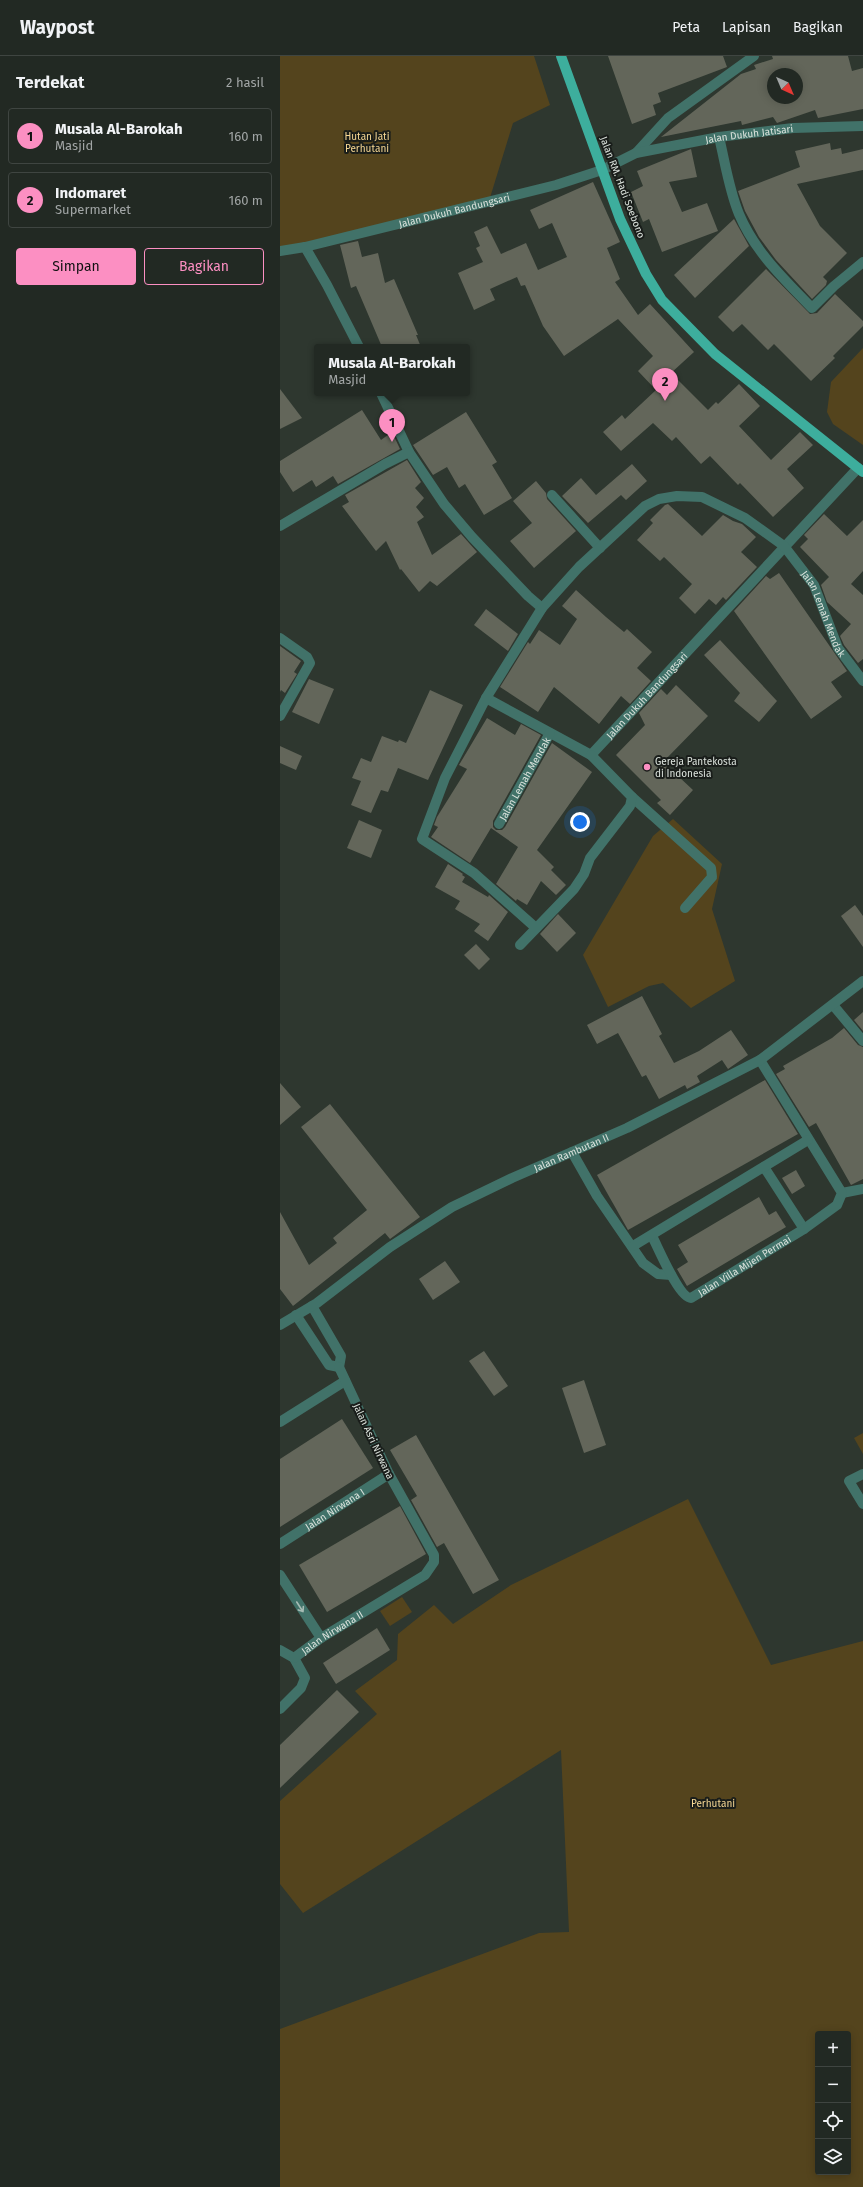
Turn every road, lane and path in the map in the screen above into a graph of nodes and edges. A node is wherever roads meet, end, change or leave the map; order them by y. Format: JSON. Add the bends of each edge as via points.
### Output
{"nodes":[{"id":1,"x":561,"y":56,"type":"edge"},
{"id":2,"x":754,"y":56,"type":"edge"},
{"id":3,"x":739,"y":60,"type":"edge"},
{"id":4,"x":863,"y":126,"type":"edge"},
{"id":5,"x":719,"y":136,"type":"junction"},
{"id":6,"x":636,"y":153,"type":"junction"},
{"id":7,"x":602,"y":170,"type":"junction"},
{"id":8,"x":305,"y":247,"type":"junction"},
{"id":9,"x":280,"y":251,"type":"edge"},
{"id":10,"x":863,"y":262,"type":"edge"},
{"id":11,"x":357,"y":344,"type":"edge"},
{"id":12,"x":382,"y":396,"type":"edge"},
{"id":13,"x":409,"y":452,"type":"junction"},
{"id":14,"x":860,"y":470,"type":"edge"},
{"id":15,"x":552,"y":495,"type":"dead end"},
{"id":16,"x":280,"y":526,"type":"edge"},
{"id":17,"x":784,"y":546,"type":"junction"},
{"id":18,"x":600,"y":548,"type":"junction"},
{"id":19,"x":542,"y":608,"type":"junction"},
{"id":20,"x":280,"y":638,"type":"edge"},
{"id":21,"x":863,"y":681,"type":"edge"},
{"id":22,"x":486,"y":698,"type":"junction"},
{"id":23,"x":280,"y":716,"type":"edge"},
{"id":24,"x":550,"y":733,"type":"junction"},
{"id":25,"x":592,"y":756,"type":"junction"},
{"id":26,"x":632,"y":797,"type":"junction"},
{"id":27,"x":499,"y":824,"type":"dead end"},
{"id":28,"x":685,"y":908,"type":"dead end"},
{"id":29,"x":536,"y":928,"type":"junction"},
{"id":30,"x":520,"y":945,"type":"dead end"},
{"id":31,"x":863,"y":981,"type":"edge"},
{"id":32,"x":833,"y":1005,"type":"junction"},
{"id":33,"x":863,"y":1041,"type":"edge"},
{"id":34,"x":760,"y":1060,"type":"junction"},
{"id":35,"x":808,"y":1140,"type":"junction"},
{"id":36,"x":572,"y":1152,"type":"junction"},
{"id":37,"x":764,"y":1166,"type":"junction"},
{"id":38,"x":863,"y":1189,"type":"edge"},
{"id":39,"x":842,"y":1193,"type":"junction"},
{"id":40,"x":804,"y":1229,"type":"junction"},
{"id":41,"x":652,"y":1236,"type":"junction"},
{"id":42,"x":633,"y":1246,"type":"junction"},
{"id":43,"x":671,"y":1275,"type":"junction"},
{"id":44,"x":312,"y":1306,"type":"junction"},
{"id":45,"x":296,"y":1315,"type":"junction"},
{"id":46,"x":280,"y":1325,"type":"edge"},
{"id":47,"x":339,"y":1367,"type":"junction"},
{"id":48,"x":345,"y":1381,"type":"junction"},
{"id":49,"x":280,"y":1422,"type":"edge"},
{"id":50,"x":389,"y":1474,"type":"junction"},
{"id":51,"x":863,"y":1474,"type":"edge"},
{"id":52,"x":863,"y":1504,"type":"edge"},
{"id":53,"x":280,"y":1544,"type":"edge"},
{"id":54,"x":280,"y":1575,"type":"edge"},
{"id":55,"x":425,"y":1575,"type":"joint"},
{"id":56,"x":321,"y":1638,"type":"junction"},
{"id":57,"x":280,"y":1650,"type":"edge"},
{"id":58,"x":294,"y":1658,"type":"junction"},
{"id":59,"x":280,"y":1709,"type":"edge"}],
"edges":[{"from":1,"to":7,"type":"main road","name":"Jalan RM. Hadi Soebono"},
{"from":2,"to":3,"type":"street","name":"Jalan Dukuh Jatisari"},
{"from":3,"to":6,"type":"street","name":"Jalan Dukuh Jatisari","via":[[668,118]]},
{"from":4,"to":5,"type":"street","name":"Jalan Dukuh Jatisari","via":[[794,128]]},
{"from":5,"to":6,"type":"street","name":"Jalan Dukuh Jatisari"},
{"from":5,"to":10,"type":"street","via":[[738,213],[772,266],[812,308]]},
{"from":6,"to":7,"type":"street","name":"Jalan Dukuh Jatisari"},
{"from":7,"to":8,"type":"street","name":"Jalan Dukuh Bandungsari","via":[[556,185]]},
{"from":7,"to":14,"type":"main road","name":"Jalan RM. Hadi Soebono","via":[[630,240],[662,300],[715,354]]},
{"from":8,"to":9,"type":"street","name":"Jalan Dukuh Bandungsari"},
{"from":8,"to":11,"type":"street"},
{"from":12,"to":13,"type":"street"},
{"from":13,"to":16,"type":"street"},
{"from":13,"to":19,"type":"street","via":[[444,504],[472,537]]},
{"from":14,"to":17,"type":"street","name":"Jalan Dukuh Bandungsari"},
{"from":15,"to":18,"type":"street"},
{"from":17,"to":18,"type":"street","via":[[745,518],[718,504],[702,497],[677,496],[645,506]]},
{"from":17,"to":21,"type":"street","name":"Jalan Lemah Mendak","via":[[814,584],[838,648]]},
{"from":17,"to":25,"type":"street","name":"Jalan Dukuh Bandungsari"},
{"from":18,"to":19,"type":"street"},
{"from":19,"to":22,"type":"street"},
{"from":20,"to":23,"type":"street","via":[[308,658],[310,663]]},
{"from":22,"to":24,"type":"street"},
{"from":22,"to":29,"type":"street","via":[[445,778],[422,839],[474,873]]},
{"from":24,"to":25,"type":"street"},
{"from":24,"to":27,"type":"street","name":"Jalan Lemah Mendak"},
{"from":25,"to":26,"type":"street"},
{"from":26,"to":28,"type":"street","via":[[711,868],[712,877]]},
{"from":26,"to":29,"type":"street","via":[[626,813],[590,858],[584,874],[574,889]]},
{"from":29,"to":30,"type":"street"},
{"from":31,"to":32,"type":"street","name":"Jalan Rambutan II"},
{"from":32,"to":33,"type":"street"},
{"from":32,"to":34,"type":"street","name":"Jalan Rambutan II"},
{"from":34,"to":35,"type":"street"},
{"from":34,"to":36,"type":"street","name":"Jalan Rambutan II","via":[[627,1128]]},
{"from":35,"to":37,"type":"street"},
{"from":35,"to":39,"type":"street"},
{"from":36,"to":42,"type":"street","via":[[597,1196]]},
{"from":36,"to":44,"type":"street","name":"Jalan Rambutan II","via":[[512,1178],[432,1218]]},
{"from":37,"to":40,"type":"street"},
{"from":37,"to":41,"type":"street"},
{"from":38,"to":39,"type":"street"},
{"from":39,"to":40,"type":"street","name":"Jalan Villa Mijen Permai","via":[[837,1205]]},
{"from":40,"to":43,"type":"street","name":"Jalan Villa Mijen Permai","via":[[691,1298],[686,1296]]},
{"from":41,"to":42,"type":"street"},
{"from":41,"to":43,"type":"street","name":"Jalan Villa Mijen Permai"},
{"from":42,"to":43,"type":"street","via":[[643,1263],[652,1270],[658,1274]]},
{"from":44,"to":45,"type":"street","name":"Jalan Rambutan II"},
{"from":44,"to":47,"type":"street","name":"Jalan Asri Nirwana","via":[[341,1356]]},
{"from":45,"to":46,"type":"street","name":"Jalan Rambutan II"},
{"from":45,"to":47,"type":"street","via":[[329,1365]]},
{"from":47,"to":48,"type":"street","name":"Jalan Asri Nirwana"},
{"from":48,"to":49,"type":"street"},
{"from":48,"to":50,"type":"street","name":"Jalan Asri Nirwana"},
{"from":50,"to":53,"type":"street","name":"Jalan Nirwana I"},
{"from":50,"to":55,"type":"street","name":"Jalan Asri Nirwana","via":[[434,1555],[434,1562]]},
{"from":51,"to":52,"type":"street","via":[[849,1481]]},
{"from":54,"to":56,"type":"street","one_way":true},
{"from":55,"to":56,"type":"street","name":"Jalan Nirwana II"},
{"from":56,"to":58,"type":"street","name":"Jalan Nirwana II"},
{"from":57,"to":58,"type":"street"},
{"from":58,"to":59,"type":"street","name":"Jalan Nirwana II","via":[[303,1673],[304,1684]]}]}
